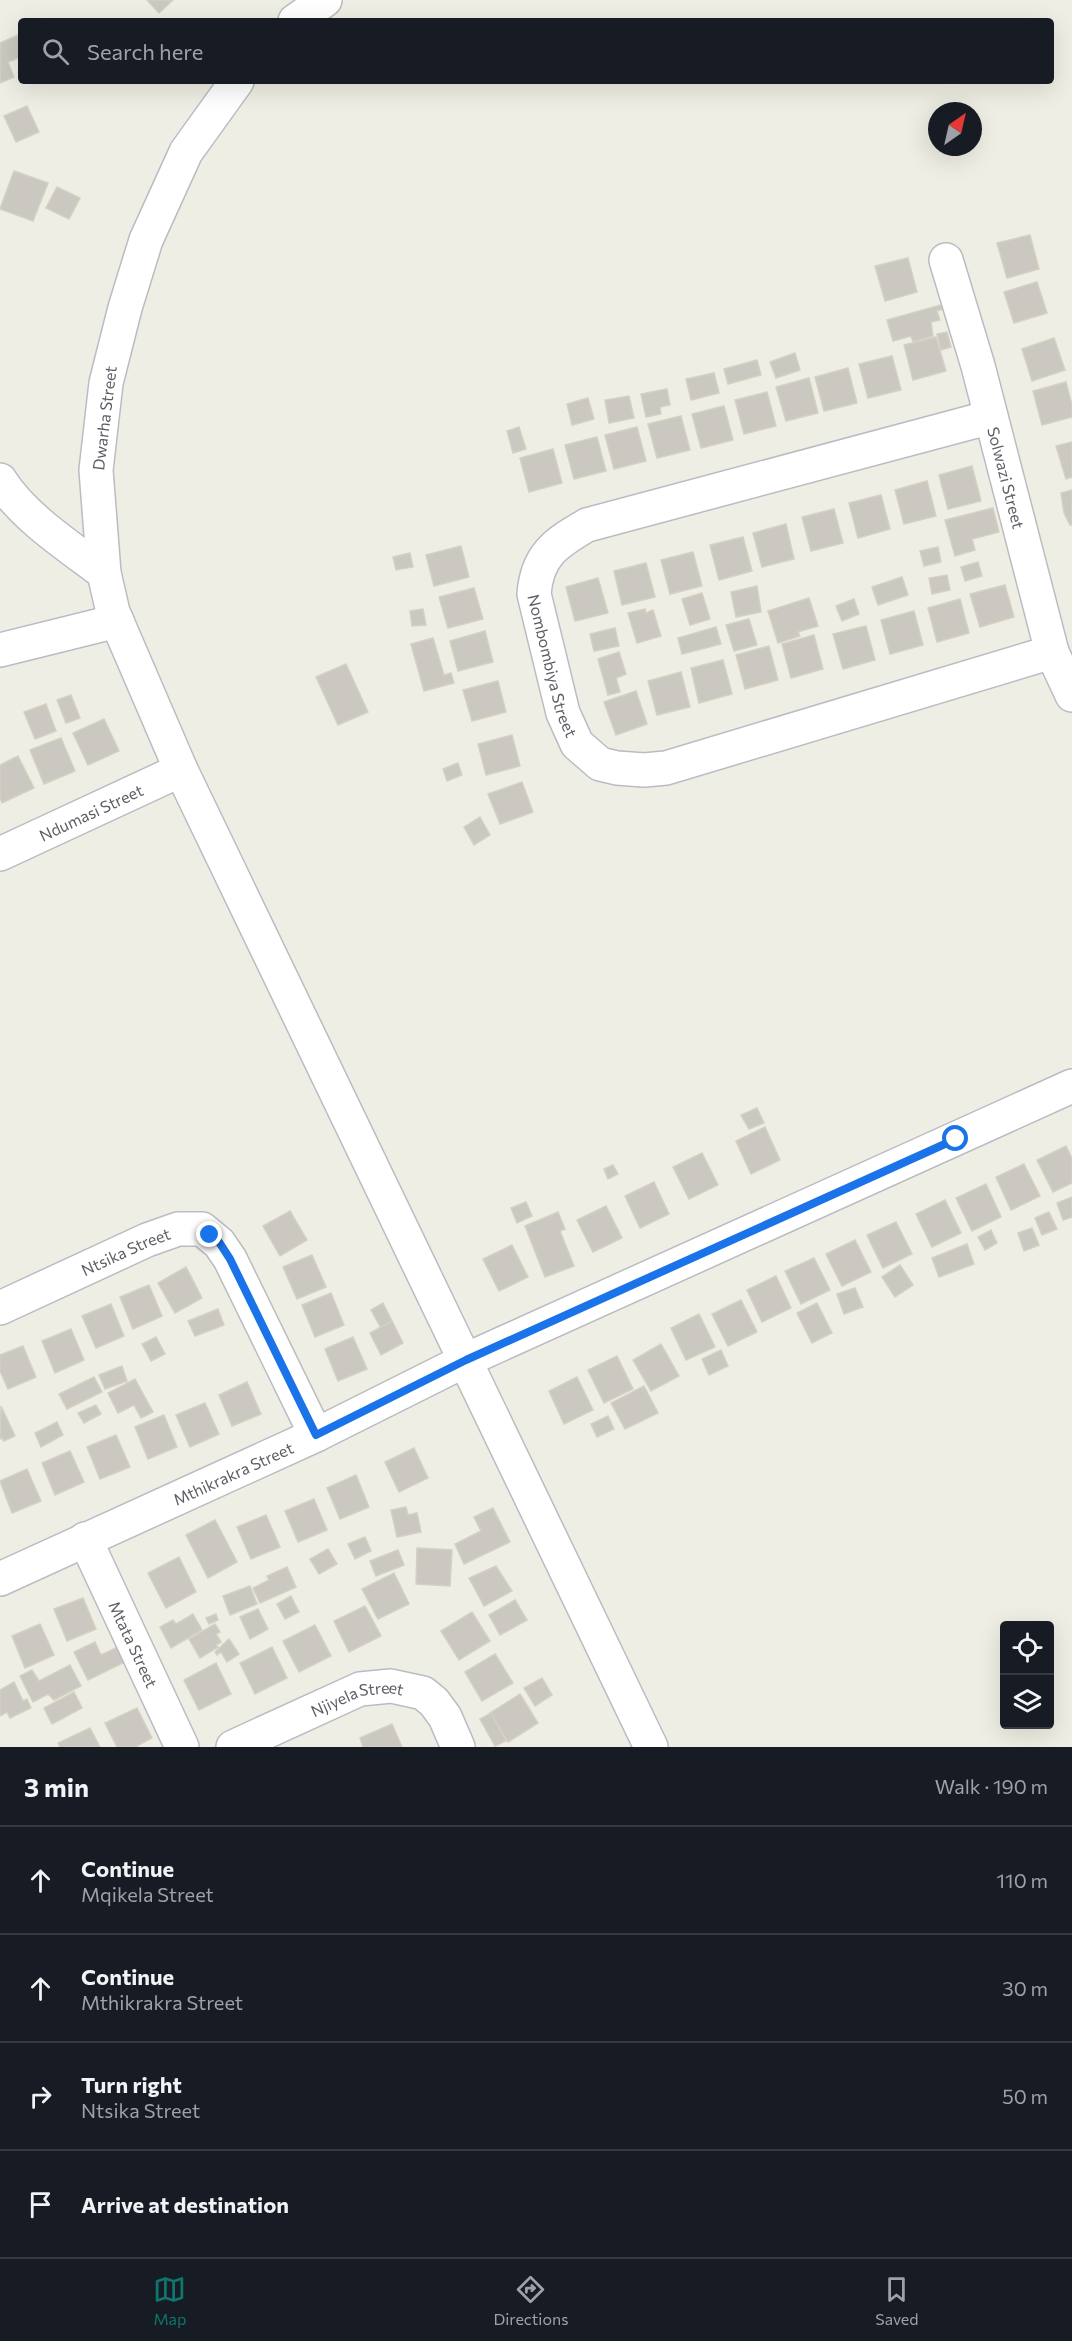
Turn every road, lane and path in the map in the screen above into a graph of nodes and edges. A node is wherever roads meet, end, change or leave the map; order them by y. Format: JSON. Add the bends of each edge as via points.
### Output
{"nodes":[{"id":1,"x":325,"y":0,"type":"edge"},
{"id":2,"x":299,"y":18,"type":"edge"},
{"id":3,"x":235,"y":84,"type":"edge"},
{"id":4,"x":946,"y":260,"type":"dead end"},
{"id":5,"x":991,"y":417,"type":"junction"},
{"id":6,"x":0,"y":480,"type":"edge"},
{"id":7,"x":104,"y":573,"type":"junction"},
{"id":8,"x":117,"y":621,"type":"junction"},
{"id":9,"x":0,"y":650,"type":"edge"},
{"id":10,"x":1052,"y":652,"type":"junction"},
{"id":11,"x":1072,"y":695,"type":"edge"},
{"id":12,"x":181,"y":770,"type":"junction"},
{"id":13,"x":0,"y":854,"type":"edge"},
{"id":14,"x":1072,"y":1086,"type":"edge"},
{"id":15,"x":0,"y":1308,"type":"edge"},
{"id":16,"x":466,"y":1360,"type":"junction"},
{"id":17,"x":316,"y":1435,"type":"junction"},
{"id":18,"x":85,"y":1539,"type":"junction"},
{"id":19,"x":0,"y":1579,"type":"edge"},
{"id":20,"x":182,"y":1747,"type":"edge"},
{"id":21,"x":233,"y":1747,"type":"edge"},
{"id":22,"x":458,"y":1747,"type":"edge"},
{"id":23,"x":651,"y":1747,"type":"edge"}],
"edges":[{"from":1,"to":2,"type":"street"},
{"from":3,"to":7,"type":"street","name":"Dwarha Street","via":[[186,152],[146,240],[125,308],[106,382],[96,470]]},
{"from":4,"to":5,"type":"street","name":"Solwazi Street"},
{"from":5,"to":10,"type":"street","name":"Solwazi Street"},
{"from":5,"to":10,"type":"street","name":"Nombombiya Street","via":[[587,525],[570,534],[544,557],[534,594],[563,713],[577,744],[600,764],[644,770],[666,768]]},
{"from":6,"to":7,"type":"street","via":[[39,522]]},
{"from":7,"to":8,"type":"street","name":"Dwarha Street"},
{"from":8,"to":9,"type":"street"},
{"from":8,"to":12,"type":"street","name":"Dwarha Street"},
{"from":10,"to":11,"type":"street","name":"Solwazi Street"},
{"from":12,"to":13,"type":"street","name":"Ndumasi Street"},
{"from":12,"to":16,"type":"street","name":"Dwarha Street"},
{"from":14,"to":16,"type":"street","name":"Mthikrakra Street"},
{"from":15,"to":17,"type":"street","name":"Ntsika Street","via":[[147,1240],[178,1229],[202,1229],[219,1242],[230,1259]]},
{"from":16,"to":17,"type":"street","name":"Mthikrakra Street"},
{"from":16,"to":23,"type":"street","name":"Dwarha Street"},
{"from":17,"to":18,"type":"street","name":"Mthikrakra Street"},
{"from":18,"to":19,"type":"street","name":"Mthikrakra Street"},
{"from":18,"to":20,"type":"street","name":"Mtata Street"},
{"from":21,"to":22,"type":"street","name":"Njiyela Street","via":[[360,1689],[391,1686],[423,1693],[434,1702]]}]}
